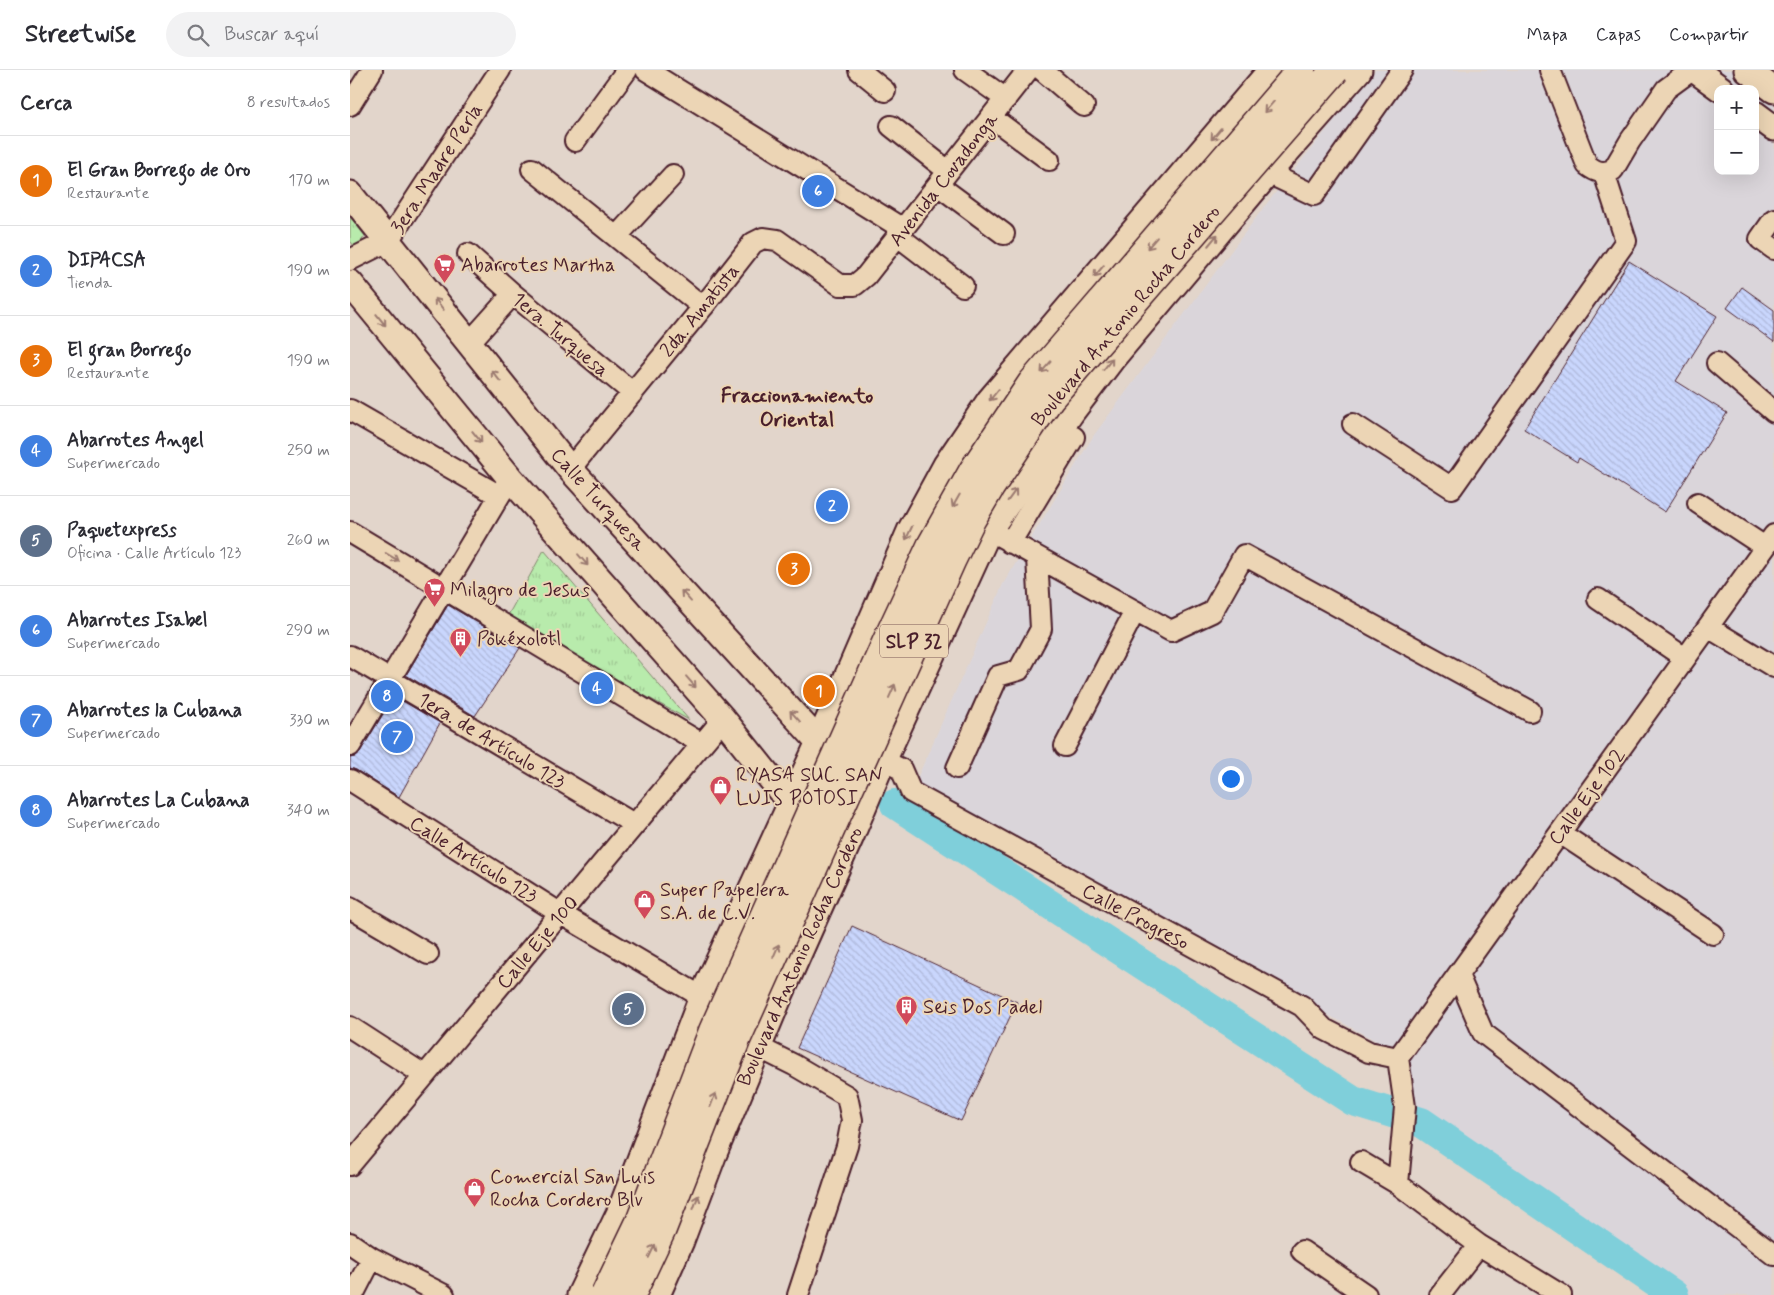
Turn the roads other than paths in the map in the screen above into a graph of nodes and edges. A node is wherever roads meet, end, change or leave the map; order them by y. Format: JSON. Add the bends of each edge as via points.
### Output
{"nodes":[{"id":1,"x":372,"y":70,"type":"edge"},
{"id":2,"x":500,"y":70,"type":"edge"},
{"id":3,"x":627,"y":70,"type":"edge"},
{"id":4,"x":646,"y":70,"type":"edge"},
{"id":5,"x":859,"y":70,"type":"edge"},
{"id":6,"x":966,"y":70,"type":"edge"},
{"id":7,"x":1028,"y":70,"type":"edge"},
{"id":8,"x":1042,"y":70,"type":"edge"},
{"id":9,"x":1271,"y":70,"type":"edge"},
{"id":10,"x":1301,"y":70,"type":"edge"},
{"id":11,"x":1334,"y":70,"type":"edge"},
{"id":12,"x":1359,"y":70,"type":"edge"},
{"id":13,"x":1402,"y":70,"type":"edge"},
{"id":14,"x":1550,"y":70,"type":"edge"},
{"id":15,"x":1692,"y":70,"type":"edge"},
{"id":16,"x":1696,"y":70,"type":"edge"},
{"id":17,"x":1747,"y":70,"type":"edge"},
{"id":18,"x":1716,"y":85,"type":"edge"},
{"id":19,"x":885,"y":90,"type":"dead end"},
{"id":20,"x":1774,"y":90,"type":"edge"},
{"id":21,"x":1006,"y":99,"type":"junction"},
{"id":22,"x":350,"y":105,"type":"edge"},
{"id":23,"x":1084,"y":106,"type":"dead end"},
{"id":24,"x":991,"y":117,"type":"junction"},
{"id":25,"x":1759,"y":117,"type":"edge"},
{"id":26,"x":891,"y":126,"type":"dead end"},
{"id":27,"x":1774,"y":128,"type":"edge"},
{"id":28,"x":574,"y":141,"type":"dead end"},
{"id":29,"x":1048,"y":160,"type":"dead end"},
{"id":30,"x":532,"y":170,"type":"dead end"},
{"id":31,"x":1268,"y":173,"type":"junction"},
{"id":32,"x":1604,"y":173,"type":"junction"},
{"id":33,"x":674,"y":175,"type":"dead end"},
{"id":34,"x":943,"y":178,"type":"junction"},
{"id":35,"x":350,"y":194,"type":"edge"},
{"id":36,"x":1774,"y":219,"type":"edge"},
{"id":37,"x":900,"y":233,"type":"junction"},
{"id":38,"x":1004,"y":234,"type":"dead end"},
{"id":39,"x":616,"y":237,"type":"junction"},
{"id":40,"x":388,"y":241,"type":"junction"},
{"id":41,"x":1774,"y":249,"type":"edge"},
{"id":42,"x":468,"y":254,"type":"dead end"},
{"id":43,"x":350,"y":260,"type":"edge"},
{"id":44,"x":350,"y":282,"type":"edge"},
{"id":45,"x":855,"y":285,"type":"joint"},
{"id":46,"x":963,"y":286,"type":"dead end"},
{"id":47,"x":514,"y":294,"type":"junction"},
{"id":48,"x":703,"y":307,"type":"junction"},
{"id":49,"x":469,"y":342,"type":"junction"},
{"id":50,"x":1717,"y":362,"type":"dead end"},
{"id":51,"x":633,"y":393,"type":"junction"},
{"id":52,"x":350,"y":410,"type":"edge"},
{"id":53,"x":1774,"y":412,"type":"edge"},
{"id":54,"x":1353,"y":424,"type":"dead end"},
{"id":55,"x":1074,"y":437,"type":"dead end"},
{"id":56,"x":570,"y":469,"type":"junction"},
{"id":57,"x":504,"y":486,"type":"junction"},
{"id":58,"x":1698,"y":503,"type":"dead end"},
{"id":59,"x":350,"y":532,"type":"edge"},
{"id":60,"x":998,"y":535,"type":"junction"},
{"id":61,"x":1770,"y":541,"type":"edge"},
{"id":62,"x":1037,"y":558,"type":"junction"},
{"id":63,"x":444,"y":588,"type":"junction"},
{"id":64,"x":1598,"y":599,"type":"dead end"},
{"id":65,"x":1135,"y":611,"type":"junction"},
{"id":66,"x":1708,"y":627,"type":"junction"},
{"id":67,"x":350,"y":656,"type":"edge"},
{"id":68,"x":1685,"y":658,"type":"junction"},
{"id":69,"x":1774,"y":667,"type":"edge"},
{"id":70,"x":847,"y":676,"type":"junction"},
{"id":71,"x":390,"y":679,"type":"junction"},
{"id":72,"x":910,"y":704,"type":"junction"},
{"id":73,"x":1530,"y":711,"type":"dead end"},
{"id":74,"x":723,"y":719,"type":"junction"},
{"id":75,"x":819,"y":742,"type":"junction"},
{"id":76,"x":702,"y":744,"type":"junction"},
{"id":77,"x":350,"y":746,"type":"edge"},
{"id":78,"x":1064,"y":746,"type":"dead end"},
{"id":79,"x":884,"y":766,"type":"junction"},
{"id":80,"x":957,"y":768,"type":"dead end"},
{"id":81,"x":350,"y":780,"type":"edge"},
{"id":82,"x":791,"y":804,"type":"junction"},
{"id":83,"x":634,"y":824,"type":"junction"},
{"id":84,"x":1560,"y":832,"type":"junction"},
{"id":85,"x":852,"y":834,"type":"junction"},
{"id":86,"x":756,"y":877,"type":"junction"},
{"id":87,"x":821,"y":904,"type":"junction"},
{"id":88,"x":350,"y":908,"type":"edge"},
{"id":89,"x":561,"y":914,"type":"junction"},
{"id":90,"x":1713,"y":934,"type":"dead end"},
{"id":91,"x":428,"y":954,"type":"dead end"},
{"id":92,"x":1458,"y":975,"type":"junction"},
{"id":93,"x":702,"y":997,"type":"junction"},
{"id":94,"x":350,"y":1027,"type":"edge"},
{"id":95,"x":758,"y":1047,"type":"junction"},
{"id":96,"x":1398,"y":1058,"type":"junction"},
{"id":97,"x":424,"y":1075,"type":"junction"},
{"id":98,"x":1361,"y":1162,"type":"dead end"},
{"id":99,"x":350,"y":1165,"type":"edge"},
{"id":100,"x":1398,"y":1184,"type":"junction"},
{"id":101,"x":350,"y":1243,"type":"edge"},
{"id":102,"x":1479,"y":1244,"type":"junction"},
{"id":103,"x":1302,"y":1252,"type":"dead end"},
{"id":104,"x":1774,"y":1255,"type":"edge"},
{"id":105,"x":372,"y":1258,"type":"junction"},
{"id":106,"x":354,"y":1295,"type":"edge"},
{"id":107,"x":444,"y":1295,"type":"edge"},
{"id":108,"x":580,"y":1295,"type":"edge"},
{"id":109,"x":606,"y":1295,"type":"edge"},
{"id":110,"x":631,"y":1295,"type":"edge"},
{"id":111,"x":657,"y":1295,"type":"edge"},
{"id":112,"x":798,"y":1295,"type":"edge"},
{"id":113,"x":1366,"y":1295,"type":"edge"},
{"id":114,"x":1440,"y":1295,"type":"edge"},
{"id":115,"x":1561,"y":1295,"type":"edge"}],
"edges":[{"from":1,"to":22,"type":"street"},
{"from":2,"to":40,"type":"street","name":"3era. Madre Perla"},
{"from":3,"to":28,"type":"street"},
{"from":4,"to":37,"type":"street"},
{"from":5,"to":19,"type":"street"},
{"from":6,"to":21,"type":"street"},
{"from":7,"to":21,"type":"street","name":"Avenida Covadonga"},
{"from":8,"to":23,"type":"street"},
{"from":9,"to":70,"type":"main road","number":"SLP 32","one_way":true,"via":[[990,400],[927,498]]},
{"from":10,"to":109,"type":"highway","name":"Boulevard Antonio Rocha Cordero","number":"SLP 32","one_way":true,"bridge":true,"via":[[1032,383],[993,439],[954,505],[891,632],[713,1031],[640,1222]]},
{"from":110,"to":11,"type":"highway","name":"Boulevard Antonio Rocha Cordero","number":"SLP 32","one_way":true,"bridge":true,"via":[[662,1229],[740,1031],[971,520],[1050,398]]},
{"from":12,"to":31,"type":"main road","name":"Boulevard Antonio Rocha Cordero","number":"SLP 32"},
{"from":13,"to":31,"type":"street","via":[[1314,195]]},
{"from":14,"to":32,"type":"street","via":[[1587,165]]},
{"from":15,"to":32,"type":"street","via":[[1666,89],[1613,170]]},
{"from":16,"to":18,"type":"main road"},
{"from":17,"to":20,"type":"main road"},
{"from":21,"to":24,"type":"street","name":"Avenida Covadonga"},
{"from":24,"to":29,"type":"street"},
{"from":24,"to":34,"type":"street","name":"Avenida Covadonga"},
{"from":25,"to":27,"type":"main road"},
{"from":26,"to":34,"type":"street"},
{"from":30,"to":39,"type":"street"},
{"from":60,"to":31,"type":"main road","name":"Boulevard Antonio Rocha Cordero","number":"SLP 32","one_way":true,"via":[[1071,413],[1112,359]]},
{"from":32,"to":54,"type":"street","via":[[1626,241],[1452,488]]},
{"from":33,"to":39,"type":"street"},
{"from":34,"to":37,"type":"street","name":"Avenida Covadonga"},
{"from":34,"to":38,"type":"street"},
{"from":35,"to":40,"type":"main road","name":"Calle Turquesa"},
{"from":36,"to":41,"type":"street","via":[[1760,240]]},
{"from":37,"to":45,"type":"street","name":"Avenida Covadonga"},
{"from":37,"to":46,"type":"street"},
{"from":39,"to":48,"type":"street"},
{"from":40,"to":43,"type":"street"},
{"from":49,"to":40,"type":"main road","name":"Calle Turquesa","one_way":true},
{"from":42,"to":47,"type":"street","name":"1era. Turquesa"},
{"from":44,"to":57,"type":"main road","one_way":true},
{"from":45,"to":48,"type":"street","name":"2da. Amatista","via":[[840,285],[777,240],[763,238],[753,243]]},
{"from":47,"to":49,"type":"street"},
{"from":47,"to":51,"type":"street","name":"1era. Turquesa"},
{"from":48,"to":51,"type":"street","name":"2da. Amatista"},
{"from":56,"to":49,"type":"main road","name":"Calle Turquesa","one_way":true},
{"from":50,"to":53,"type":"street"},
{"from":51,"to":56,"type":"street","name":"2da. Amatista"},
{"from":52,"to":57,"type":"street"},
{"from":55,"to":60,"type":"street"},
{"from":75,"to":56,"type":"main road","name":"Calle Turquesa","one_way":true},
{"from":57,"to":63,"type":"street"},
{"from":57,"to":74,"type":"main road","one_way":true},
{"from":58,"to":61,"type":"street"},
{"from":59,"to":63,"type":"street","one_way":true},
{"from":60,"to":62,"type":"street"},
{"from":60,"to":72,"type":"main road","name":"Boulevard Antonio Rocha Cordero","number":"SLP 32"},
{"from":60,"to":79,"type":"street"},
{"from":61,"to":66,"type":"street","name":"Calle Eje 102"},
{"from":62,"to":65,"type":"street"},
{"from":62,"to":80,"type":"street","via":[[1041,629],[1019,670],[998,676]]},
{"from":63,"to":71,"type":"street"},
{"from":63,"to":76,"type":"street"},
{"from":64,"to":68,"type":"street"},
{"from":65,"to":73,"type":"street","via":[[1172,631],[1212,612],[1244,555]]},
{"from":65,"to":78,"type":"street"},
{"from":66,"to":68,"type":"street","name":"Calle Eje 102"},
{"from":66,"to":69,"type":"street"},
{"from":67,"to":71,"type":"street","name":"1era. de Artículo 123"},
{"from":68,"to":84,"type":"street","name":"Calle Eje 102"},
{"from":70,"to":72,"type":"main road","via":[[846,693],[850,704],[866,719],[888,721],[899,716]]},
{"from":70,"to":75,"type":"main road","number":"SLP 32"},
{"from":71,"to":77,"type":"street"},
{"from":71,"to":83,"type":"street","name":"1era. de Artículo 123"},
{"from":72,"to":79,"type":"main road","name":"Boulevard Antonio Rocha Cordero","number":"SLP 32"},
{"from":74,"to":76,"type":"street","name":"Calle Eje 100"},
{"from":74,"to":82,"type":"main road"},
{"from":75,"to":79,"type":"main road","name":"Calle Turquesa"},
{"from":75,"to":82,"type":"main road","number":"SLP 32"},
{"from":76,"to":83,"type":"street","name":"Calle Eje 100"},
{"from":79,"to":85,"type":"main road","name":"Boulevard Antonio Rocha Cordero","number":"SLP 32"},
{"from":79,"to":96,"type":"street","name":"Calle Progreso","via":[[901,769],[911,792],[1302,1006],[1324,1029],[1369,1052]]},
{"from":81,"to":89,"type":"street","name":"Calle Artículo 123"},
{"from":82,"to":85,"type":"main road"},
{"from":82,"to":86,"type":"main road","number":"SLP 32"},
{"from":83,"to":89,"type":"street","name":"Calle Eje 100"},
{"from":84,"to":90,"type":"street"},
{"from":84,"to":92,"type":"street","name":"Calle Eje 102"},
{"from":85,"to":87,"type":"main road","name":"Boulevard Antonio Rocha Cordero","number":"SLP 32"},
{"from":86,"to":87,"type":"main road","via":[[771,860],[792,856],[802,859],[811,864],[822,881]]},
{"from":86,"to":93,"type":"main road","number":"SLP 32"},
{"from":87,"to":95,"type":"main road","name":"Boulevard Antonio Rocha Cordero","number":"SLP 32"},
{"from":88,"to":91,"type":"street"},
{"from":89,"to":93,"type":"street","name":"Calle Artículo 123"},
{"from":89,"to":97,"type":"street","name":"Calle Eje 100"},
{"from":92,"to":96,"type":"street","name":"Calle Eje 102"},
{"from":92,"to":104,"type":"street","via":[[1483,1033]]},
{"from":93,"to":108,"type":"main road","number":"SLP 32","via":[[620,1212]]},
{"from":94,"to":97,"type":"street"},
{"from":111,"to":95,"type":"main road","name":"Boulevard Antonio Rocha Cordero","number":"SLP 32","one_way":true,"via":[[682,1242]]},
{"from":95,"to":112,"type":"street","via":[[847,1096],[852,1120],[847,1146]]},
{"from":96,"to":100,"type":"street","via":[[1405,1107]]},
{"from":97,"to":99,"type":"street","name":"Calle Eje 100"},
{"from":98,"to":100,"type":"street"},
{"from":100,"to":102,"type":"street"},
{"from":101,"to":105,"type":"street"},
{"from":102,"to":114,"type":"street"},
{"from":102,"to":115,"type":"street"},
{"from":103,"to":113,"type":"street"},
{"from":105,"to":106,"type":"street"},
{"from":105,"to":107,"type":"street"}]}
